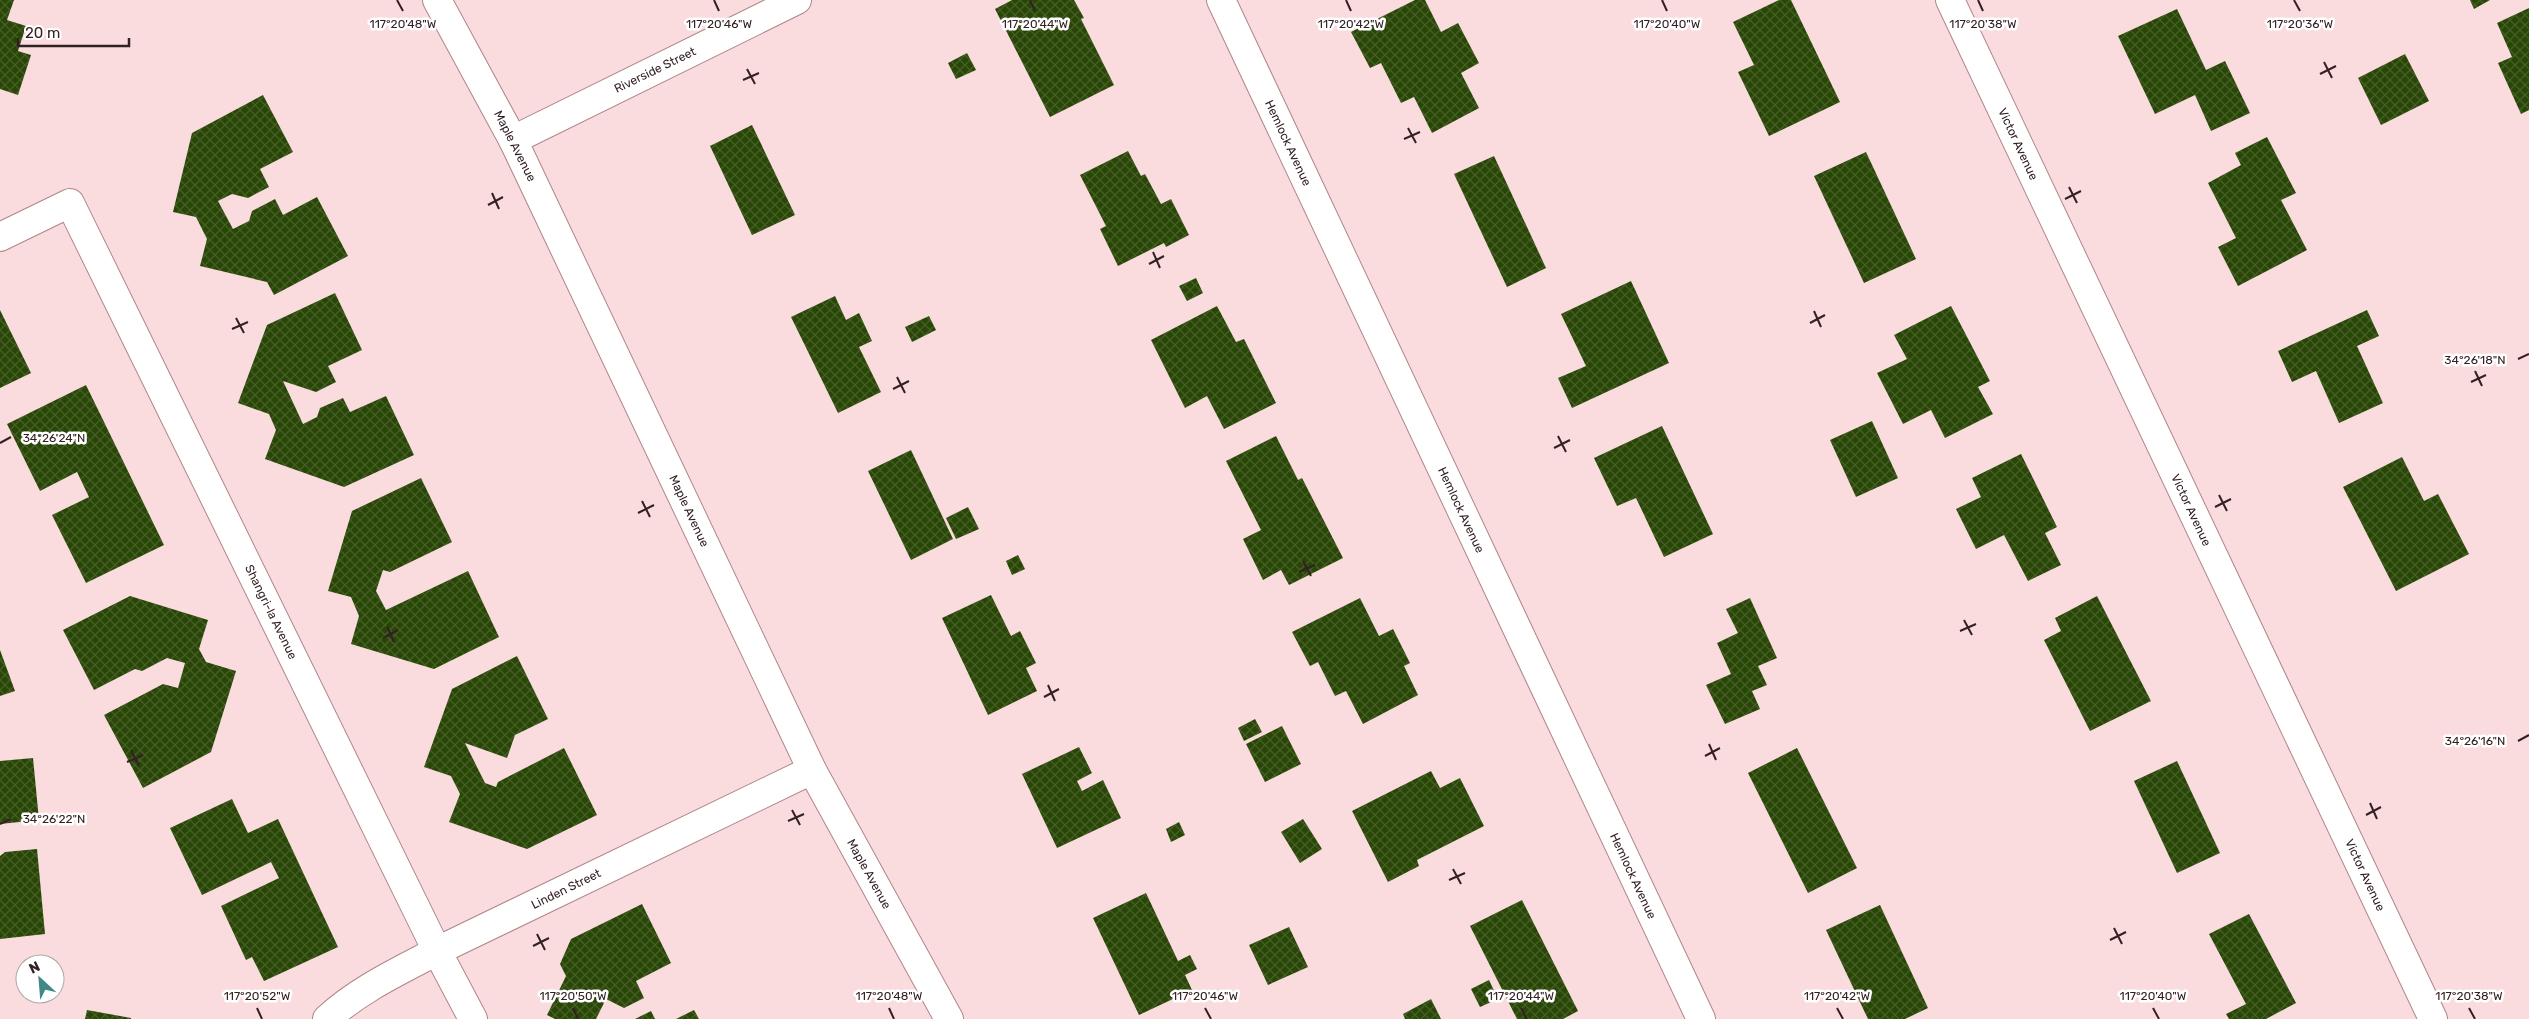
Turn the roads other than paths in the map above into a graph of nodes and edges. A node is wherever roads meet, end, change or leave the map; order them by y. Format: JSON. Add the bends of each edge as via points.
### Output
{"nodes":[{"id":1,"x":437,"y":0,"type":"edge"},
{"id":2,"x":797,"y":0,"type":"edge"},
{"id":3,"x":1221,"y":0,"type":"edge"},
{"id":4,"x":1950,"y":0,"type":"edge"},
{"id":5,"x":513,"y":140,"type":"junction"},
{"id":6,"x":0,"y":237,"type":"edge"},
{"id":7,"x":812,"y":770,"type":"junction"},
{"id":8,"x":437,"y":951,"type":"junction"},
{"id":9,"x":327,"y":1019,"type":"edge"},
{"id":10,"x":473,"y":1019,"type":"edge"},
{"id":11,"x":949,"y":1019,"type":"edge"},
{"id":12,"x":1701,"y":1019,"type":"edge"},
{"id":13,"x":2433,"y":1019,"type":"edge"}],
"edges":[{"from":1,"to":5,"type":"street","name":"Maple Avenue"},
{"from":2,"to":5,"type":"street","name":"Riverside Street"},
{"from":3,"to":12,"type":"street","name":"Hemlock Avenue"},
{"from":4,"to":13,"type":"street","name":"Victor Avenue"},
{"from":5,"to":7,"type":"street","name":"Maple Avenue"},
{"from":6,"to":8,"type":"street","name":"Shangri-la Avenue","via":[[70,203]]},
{"from":7,"to":8,"type":"street","name":"Linden Street"},
{"from":7,"to":11,"type":"street","name":"Maple Avenue"},
{"from":8,"to":9,"type":"street","name":"Linden Street","via":[[385,978]]},
{"from":8,"to":10,"type":"street","name":"Shangri-la Avenue"}]}
